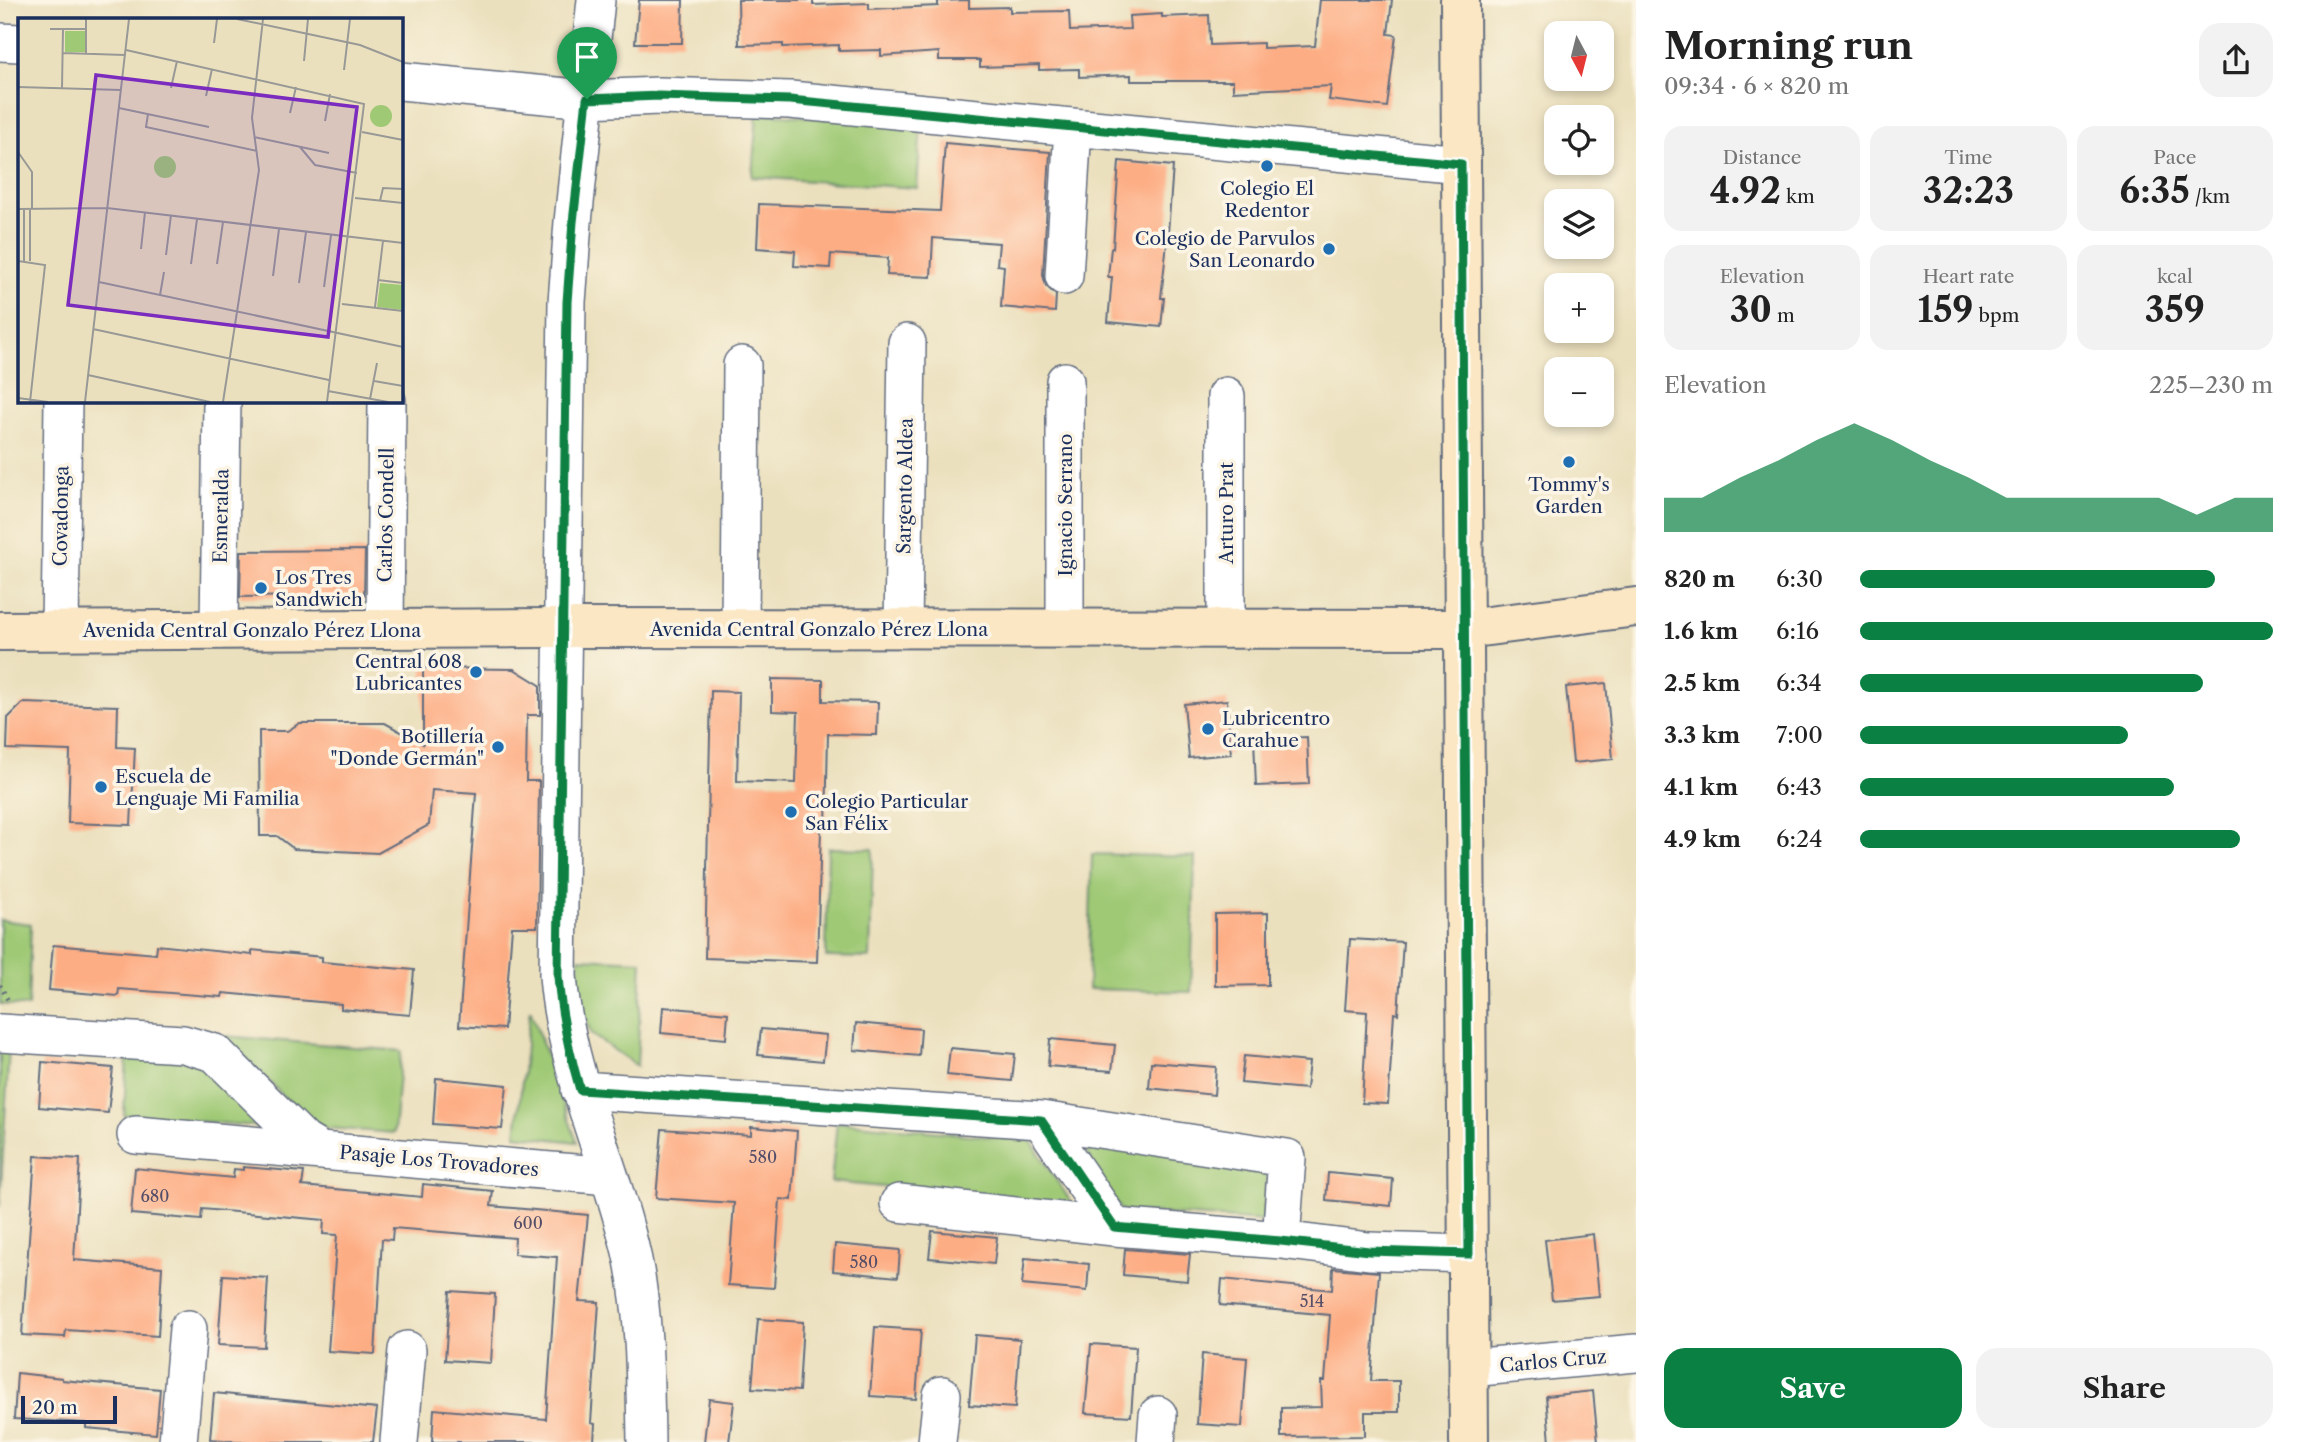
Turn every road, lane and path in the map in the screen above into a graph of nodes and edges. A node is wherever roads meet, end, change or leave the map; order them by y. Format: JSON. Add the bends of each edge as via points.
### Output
{"nodes":[{"id":1,"x":596,"y":0,"type":"edge"},
{"id":2,"x":1460,"y":0,"type":"edge"},
{"id":3,"x":0,"y":41,"type":"edge"},
{"id":4,"x":18,"y":43,"type":"edge"},
{"id":5,"x":402,"y":81,"type":"edge"},
{"id":6,"x":587,"y":99,"type":"junction"},
{"id":7,"x":1073,"y":127,"type":"junction"},
{"id":8,"x":1461,"y":164,"type":"junction"},
{"id":9,"x":1064,"y":276,"type":"dead end"},
{"id":10,"x":907,"y":343,"type":"dead end"},
{"id":11,"x":742,"y":365,"type":"dead end"},
{"id":12,"x":1065,"y":381,"type":"dead end"},
{"id":13,"x":1226,"y":396,"type":"dead end"},
{"id":14,"x":63,"y":402,"type":"edge"},
{"id":15,"x":222,"y":402,"type":"edge"},
{"id":16,"x":387,"y":402,"type":"edge"},
{"id":17,"x":1636,"y":607,"type":"edge"},
{"id":18,"x":563,"y":628,"type":"junction"},
{"id":19,"x":385,"y":629,"type":"junction"},
{"id":20,"x":740,"y":629,"type":"junction"},
{"id":21,"x":903,"y":629,"type":"junction"},
{"id":22,"x":1065,"y":629,"type":"junction"},
{"id":23,"x":1226,"y":629,"type":"junction"},
{"id":24,"x":1465,"y":629,"type":"junction"},
{"id":25,"x":219,"y":630,"type":"junction"},
{"id":26,"x":0,"y":631,"type":"edge"},
{"id":27,"x":60,"y":631,"type":"junction"},
{"id":28,"x":0,"y":1033,"type":"edge"},
{"id":29,"x":580,"y":1090,"type":"junction"},
{"id":30,"x":1041,"y":1120,"type":"junction"},
{"id":31,"x":136,"y":1135,"type":"dead end"},
{"id":32,"x":319,"y":1150,"type":"junction"},
{"id":33,"x":609,"y":1176,"type":"junction"},
{"id":34,"x":899,"y":1203,"type":"dead end"},
{"id":35,"x":1114,"y":1227,"type":"junction"},
{"id":36,"x":1281,"y":1241,"type":"junction"},
{"id":37,"x":1469,"y":1254,"type":"junction"},
{"id":38,"x":188,"y":1329,"type":"dead end"},
{"id":39,"x":407,"y":1350,"type":"dead end"},
{"id":40,"x":1636,"y":1353,"type":"edge"},
{"id":41,"x":1469,"y":1368,"type":"junction"},
{"id":42,"x":942,"y":1395,"type":"dead end"},
{"id":43,"x":178,"y":1442,"type":"edge"},
{"id":44,"x":399,"y":1442,"type":"edge"},
{"id":45,"x":646,"y":1442,"type":"edge"},
{"id":46,"x":937,"y":1442,"type":"edge"},
{"id":47,"x":1469,"y":1442,"type":"edge"}],
"edges":[{"from":1,"to":6,"type":"street"},
{"from":2,"to":8,"type":"street"},
{"from":3,"to":4,"type":"street"},
{"from":5,"to":6,"type":"street"},
{"from":6,"to":7,"type":"street","via":[[751,97]]},
{"from":6,"to":18,"type":"street","via":[[567,302]]},
{"from":7,"to":8,"type":"street"},
{"from":7,"to":9,"type":"street"},
{"from":8,"to":24,"type":"street"},
{"from":10,"to":21,"type":"street","name":"Sargento Aldea"},
{"from":11,"to":20,"type":"street"},
{"from":12,"to":22,"type":"street","name":"Ignacio Serrano"},
{"from":13,"to":23,"type":"street","name":"Arturo Prat"},
{"from":14,"to":27,"type":"street","name":"Covadonga"},
{"from":15,"to":25,"type":"street","name":"Esmeralda"},
{"from":16,"to":19,"type":"street","name":"Carlos Condell"},
{"from":17,"to":24,"type":"street","name":"Avenida Central Gonzalo Pérez Llona"},
{"from":18,"to":19,"type":"street","name":"Avenida Central Gonzalo Pérez Llona"},
{"from":18,"to":20,"type":"street","name":"Avenida Central Gonzalo Pérez Llona"},
{"from":18,"to":29,"type":"street","via":[[558,976]]},
{"from":19,"to":25,"type":"street","name":"Avenida Central Gonzalo Pérez Llona"},
{"from":20,"to":21,"type":"street","name":"Avenida Central Gonzalo Pérez Llona"},
{"from":21,"to":22,"type":"street","name":"Avenida Central Gonzalo Pérez Llona"},
{"from":22,"to":23,"type":"street","name":"Avenida Central Gonzalo Pérez Llona"},
{"from":23,"to":24,"type":"street","name":"Avenida Central Gonzalo Pérez Llona"},
{"from":24,"to":37,"type":"street"},
{"from":25,"to":27,"type":"street","name":"Avenida Central Gonzalo Pérez Llona"},
{"from":26,"to":27,"type":"street","name":"Avenida Central Gonzalo Pérez Llona"},
{"from":28,"to":32,"type":"street","name":"Pasaje Los Trovadores","via":[[183,1044],[215,1053],[304,1141]]},
{"from":29,"to":30,"type":"street"},
{"from":29,"to":33,"type":"street"},
{"from":30,"to":35,"type":"street"},
{"from":30,"to":36,"type":"street","via":[[1287,1158]]},
{"from":31,"to":32,"type":"street"},
{"from":32,"to":33,"type":"street","name":"Pasaje Los Trovadores"},
{"from":33,"to":45,"type":"street","via":[[638,1289]]},
{"from":34,"to":35,"type":"street"},
{"from":35,"to":36,"type":"street"},
{"from":36,"to":37,"type":"street","via":[[1369,1251]]},
{"from":37,"to":41,"type":"street"},
{"from":38,"to":43,"type":"street"},
{"from":39,"to":44,"type":"street"},
{"from":40,"to":41,"type":"street","name":"Carlos Cruz"},
{"from":41,"to":47,"type":"street"},
{"from":42,"to":46,"type":"street"}]}
